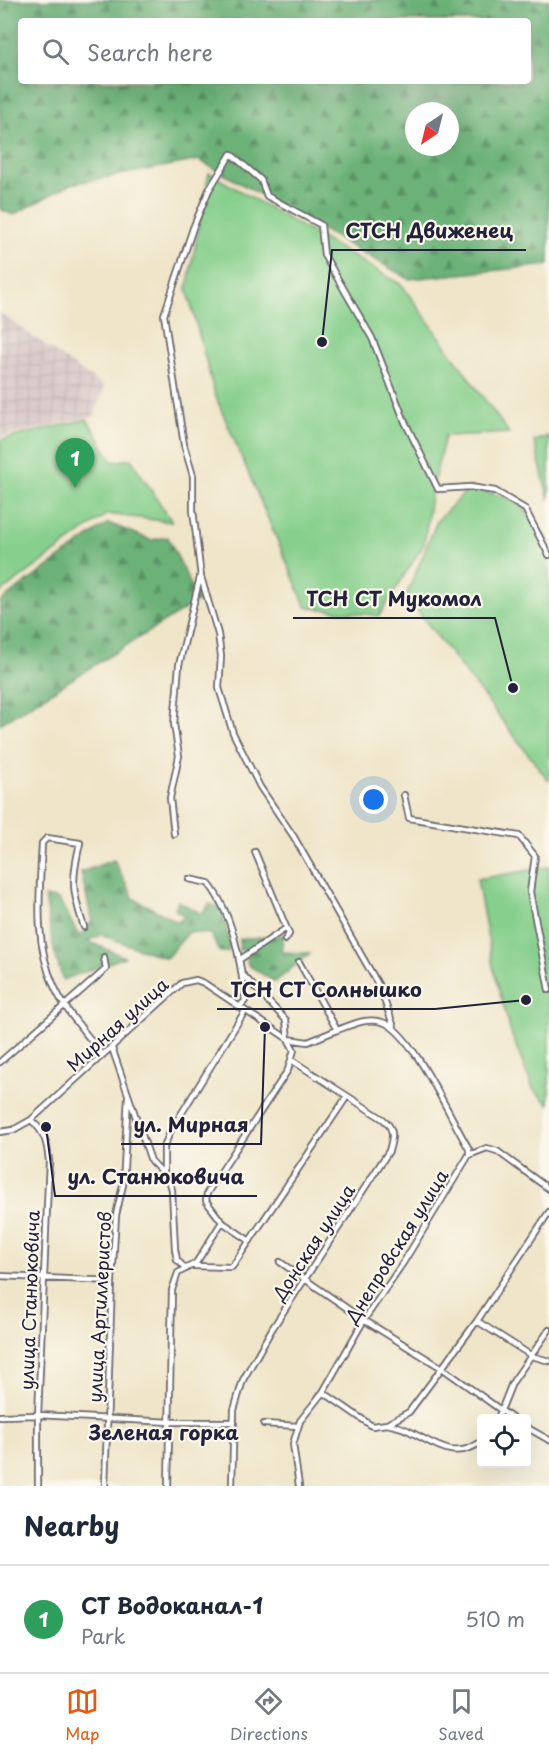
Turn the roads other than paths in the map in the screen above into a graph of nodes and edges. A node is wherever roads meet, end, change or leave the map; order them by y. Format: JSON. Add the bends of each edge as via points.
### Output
{"nodes":[{"id":1,"x":549,"y":555,"type":"edge"},
{"id":2,"x":201,"y":577,"type":"junction"},
{"id":3,"x":404,"y":795,"type":"dead end"},
{"id":4,"x":174,"y":834,"type":"dead end"},
{"id":5,"x":255,"y":852,"type":"dead end"},
{"id":6,"x":189,"y":879,"type":"dead end"},
{"id":7,"x":84,"y":927,"type":"dead end"},
{"id":8,"x":285,"y":929,"type":"junction"},
{"id":9,"x":285,"y":940,"type":"dead end"},
{"id":10,"x":104,"y":957,"type":"dead end"},
{"id":11,"x":239,"y":960,"type":"junction"},
{"id":12,"x":299,"y":962,"type":"dead end"},
{"id":13,"x":242,"y":975,"type":"junction"},
{"id":14,"x":549,"y":990,"type":"edge"},
{"id":15,"x":65,"y":1005,"type":"junction"},
{"id":16,"x":239,"y":1007,"type":"junction"},
{"id":17,"x":245,"y":1011,"type":"junction"},
{"id":18,"x":394,"y":1027,"type":"junction"},
{"id":19,"x":337,"y":1030,"type":"junction"},
{"id":20,"x":288,"y":1038,"type":"junction"},
{"id":21,"x":112,"y":1048,"type":"junction"},
{"id":22,"x":102,"y":1054,"type":"junction"},
{"id":23,"x":293,"y":1061,"type":"junction"},
{"id":24,"x":0,"y":1062,"type":"edge"},
{"id":25,"x":129,"y":1094,"type":"junction"},
{"id":26,"x":346,"y":1098,"type":"junction"},
{"id":27,"x":31,"y":1120,"type":"junction"},
{"id":28,"x":0,"y":1132,"type":"edge"},
{"id":29,"x":469,"y":1155,"type":"junction"},
{"id":30,"x":164,"y":1174,"type":"junction"},
{"id":31,"x":549,"y":1188,"type":"edge"},
{"id":32,"x":549,"y":1212,"type":"edge"},
{"id":33,"x":222,"y":1222,"type":"junction"},
{"id":34,"x":250,"y":1241,"type":"junction"},
{"id":35,"x":280,"y":1262,"type":"dead end"},
{"id":36,"x":184,"y":1269,"type":"junction"},
{"id":37,"x":0,"y":1276,"type":"edge"},
{"id":38,"x":44,"y":1277,"type":"junction"},
{"id":39,"x":112,"y":1281,"type":"junction"},
{"id":40,"x":305,"y":1281,"type":"junction"},
{"id":41,"x":364,"y":1320,"type":"junction"},
{"id":42,"x":477,"y":1321,"type":"junction"},
{"id":43,"x":549,"y":1330,"type":"edge"},
{"id":44,"x":532,"y":1356,"type":"junction"},
{"id":45,"x":549,"y":1361,"type":"edge"},
{"id":46,"x":442,"y":1368,"type":"junction"},
{"id":47,"x":323,"y":1392,"type":"junction"},
{"id":48,"x":502,"y":1413,"type":"joint"},
{"id":49,"x":38,"y":1415,"type":"junction"},
{"id":50,"x":0,"y":1416,"type":"edge"},
{"id":51,"x":106,"y":1419,"type":"junction"},
{"id":52,"x":170,"y":1422,"type":"junction"},
{"id":53,"x":234,"y":1422,"type":"junction"},
{"id":54,"x":264,"y":1424,"type":"dead end"},
{"id":55,"x":387,"y":1424,"type":"junction"},
{"id":56,"x":298,"y":1426,"type":"junction"},
{"id":57,"x":531,"y":1430,"type":"edge"},
{"id":58,"x":549,"y":1440,"type":"edge"},
{"id":59,"x":477,"y":1445,"type":"edge"},
{"id":60,"x":38,"y":1486,"type":"edge"},
{"id":61,"x":105,"y":1486,"type":"edge"},
{"id":62,"x":168,"y":1486,"type":"edge"},
{"id":63,"x":232,"y":1486,"type":"edge"},
{"id":64,"x":299,"y":1486,"type":"edge"}],
"edges":[{"from":1,"to":2,"type":"street","via":[[525,509],[495,491],[470,487],[438,489],[405,422],[372,338],[324,255],[321,225],[267,196],[261,180],[231,154],[193,228],[164,315],[184,445],[193,476]]},
{"from":2,"to":4,"type":"street","via":[[179,665],[174,724],[179,756],[170,798]]},
{"from":2,"to":18,"type":"street","name":"Днепровская улица","via":[[218,634],[219,688],[233,733],[260,787],[294,837],[379,986]]},
{"from":3,"to":14,"type":"street","via":[[409,818],[519,836],[536,856],[530,892]]},
{"from":5,"to":8,"type":"street"},
{"from":6,"to":11,"type":"street","via":[[208,883],[221,898]]},
{"from":7,"to":15,"type":"street","via":[[73,893],[80,843],[47,838],[42,843],[39,932],[54,986]]},
{"from":8,"to":9,"type":"street","via":[[289,934]]},
{"from":8,"to":11,"type":"street"},
{"from":10,"to":15,"type":"street","via":[[106,969]]},
{"from":11,"to":13,"type":"street"},
{"from":12,"to":19,"type":"street"},
{"from":13,"to":16,"type":"street","via":[[245,1001]]},
{"from":13,"to":20,"type":"street","via":[[286,1020]]},
{"from":15,"to":22,"type":"street"},
{"from":15,"to":24,"type":"street"},
{"from":16,"to":17,"type":"street","name":"Мирная улица"},
{"from":16,"to":21,"type":"street","name":"Мирная улица","via":[[204,983],[196,980],[182,984]]},
{"from":17,"to":20,"type":"street","name":"Мирная улица"},
{"from":17,"to":30,"type":"street","via":[[170,1131],[164,1147]]},
{"from":18,"to":19,"type":"street","via":[[367,1020]]},
{"from":18,"to":29,"type":"street","name":"Днепровская улица","via":[[420,1060]]},
{"from":19,"to":20,"type":"street","via":[[308,1042]]},
{"from":20,"to":23,"type":"street","via":[[294,1050]]},
{"from":21,"to":22,"type":"street","name":"Мирная улица"},
{"from":21,"to":25,"type":"street"},
{"from":22,"to":27,"type":"street","name":"Мирная улица"},
{"from":23,"to":26,"type":"street","name":"Донская улица"},
{"from":23,"to":33,"type":"street","via":[[207,1193],[206,1201]]},
{"from":25,"to":30,"type":"street","via":[[151,1161]]},
{"from":25,"to":39,"type":"street","name":"улица Артиллеристов"},
{"from":26,"to":34,"type":"street"},
{"from":26,"to":40,"type":"street","name":"Донская улица","via":[[383,1119],[393,1136],[389,1151]]},
{"from":27,"to":28,"type":"street","name":"Мирная улица"},
{"from":27,"to":38,"type":"street","name":"улица Станюковича","via":[[46,1139],[49,1161]]},
{"from":29,"to":31,"type":"street","via":[[488,1148],[497,1151]]},
{"from":29,"to":41,"type":"street","name":"Днепровская улица"},
{"from":30,"to":36,"type":"street","via":[[174,1195],[174,1249]]},
{"from":32,"to":42,"type":"street"},
{"from":33,"to":34,"type":"street"},
{"from":33,"to":36,"type":"street","via":[[196,1263]]},
{"from":34,"to":36,"type":"street","via":[[232,1267],[199,1265]]},
{"from":35,"to":40,"type":"street"},
{"from":36,"to":52,"type":"street","via":[[178,1273],[172,1290]]},
{"from":37,"to":38,"type":"street"},
{"from":38,"to":39,"type":"street"},
{"from":38,"to":49,"type":"street","name":"улица Станюковича"},
{"from":39,"to":51,"type":"street","name":"улица Артиллеристов"},
{"from":40,"to":41,"type":"street"},
{"from":40,"to":53,"type":"street","name":"Донская улица","via":[[243,1380],[236,1396]]},
{"from":41,"to":46,"type":"street"},
{"from":41,"to":47,"type":"street","name":"Днепровская улица"},
{"from":42,"to":44,"type":"street"},
{"from":42,"to":46,"type":"street"},
{"from":43,"to":44,"type":"street"},
{"from":44,"to":45,"type":"street"},
{"from":44,"to":48,"type":"street","via":[[512,1383]]},
{"from":46,"to":48,"type":"street"},
{"from":46,"to":55,"type":"street","via":[[409,1412]]},
{"from":47,"to":55,"type":"street","via":[[372,1426]]},
{"from":47,"to":56,"type":"street","name":"Днепровская улица"},
{"from":49,"to":50,"type":"street"},
{"from":49,"to":51,"type":"street"},
{"from":49,"to":60,"type":"street","name":"улица Станюковича"},
{"from":51,"to":52,"type":"street"},
{"from":51,"to":61,"type":"street","name":"улица Артиллеристов"},
{"from":52,"to":53,"type":"street"},
{"from":52,"to":62,"type":"street"},
{"from":53,"to":63,"type":"street","name":"Донская улица"},
{"from":54,"to":56,"type":"street"},
{"from":55,"to":59,"type":"street","via":[[456,1452]]},
{"from":56,"to":64,"type":"street","name":"Днепровская улица","via":[[293,1444]]},
{"from":57,"to":58,"type":"street"}]}
